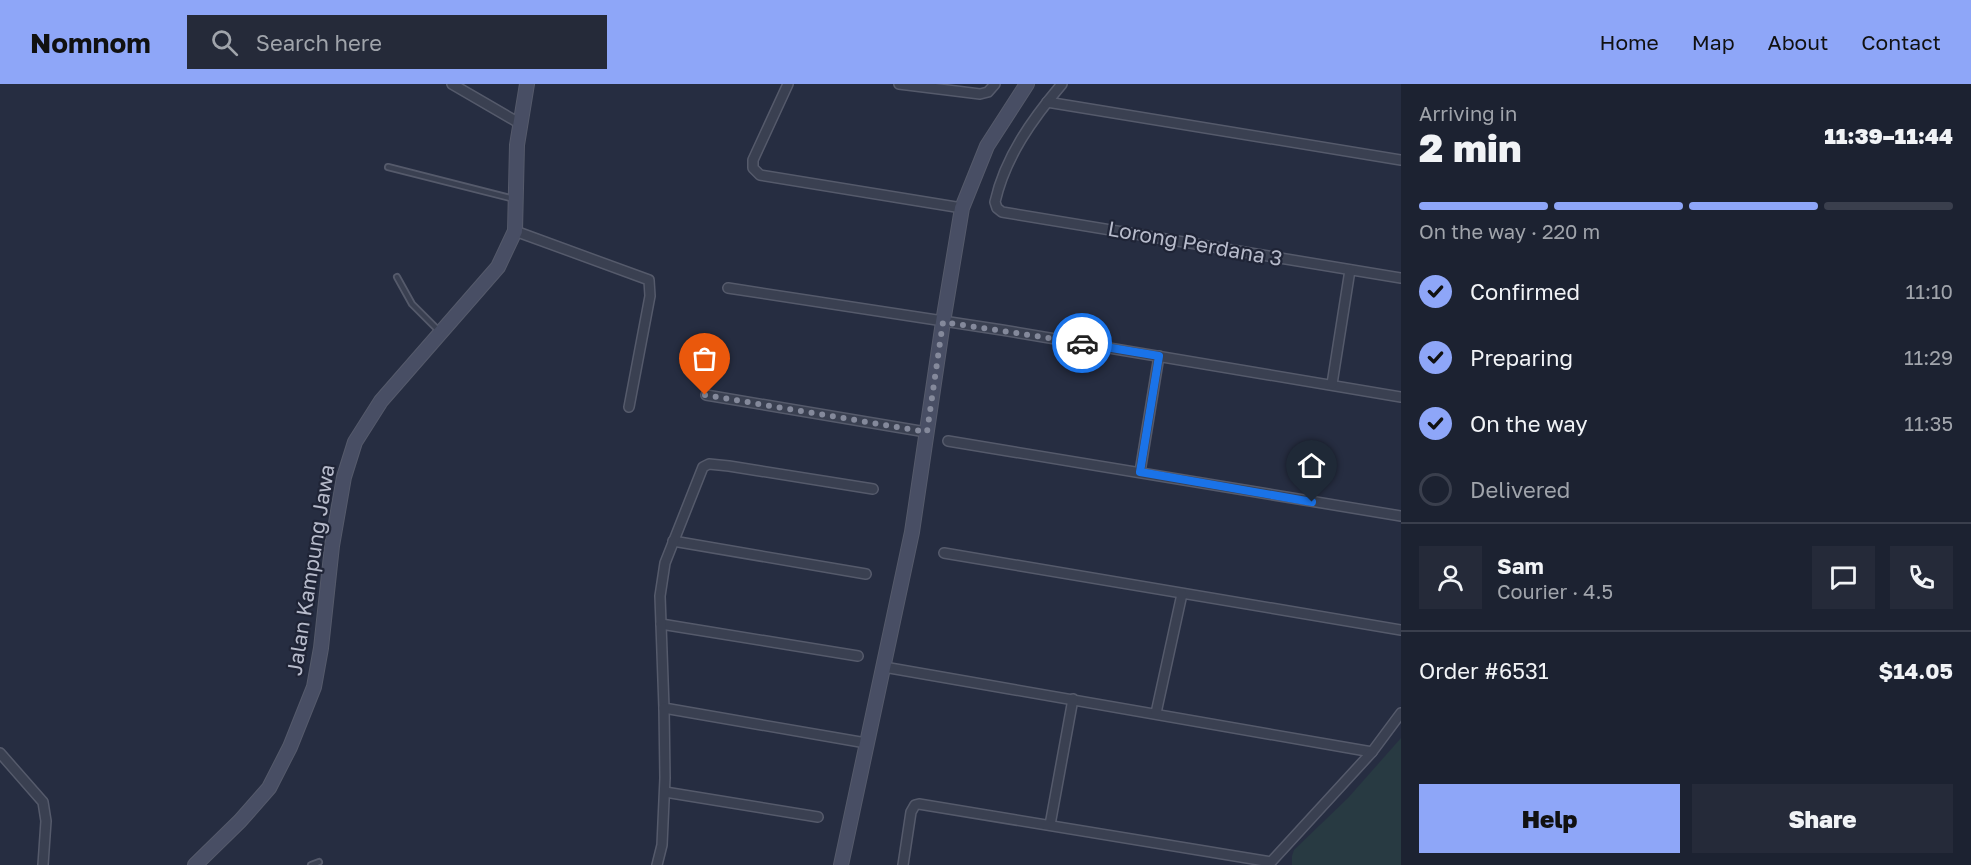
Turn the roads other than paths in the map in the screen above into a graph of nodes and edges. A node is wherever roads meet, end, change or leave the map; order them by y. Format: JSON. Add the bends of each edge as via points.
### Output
{"nodes":[{"id":1,"x":452,"y":84,"type":"edge"},
{"id":2,"x":527,"y":84,"type":"edge"},
{"id":3,"x":788,"y":84,"type":"edge"},
{"id":4,"x":899,"y":84,"type":"edge"},
{"id":5,"x":995,"y":84,"type":"edge"},
{"id":6,"x":1027,"y":84,"type":"edge"},
{"id":7,"x":1062,"y":84,"type":"edge"},
{"id":8,"x":1047,"y":102,"type":"junction"},
{"id":9,"x":519,"y":123,"type":"junction"},
{"id":10,"x":1401,"y":160,"type":"edge"},
{"id":11,"x":388,"y":167,"type":"dead end"},
{"id":12,"x":517,"y":199,"type":"junction"},
{"id":13,"x":962,"y":208,"type":"junction"},
{"id":14,"x":516,"y":231,"type":"junction"},
{"id":15,"x":1350,"y":270,"type":"junction"},
{"id":16,"x":397,"y":277,"type":"dead end"},
{"id":17,"x":1401,"y":278,"type":"edge"},
{"id":18,"x":728,"y":288,"type":"dead end"},
{"id":19,"x":943,"y":322,"type":"junction"},
{"id":20,"x":441,"y":333,"type":"junction"},
{"id":21,"x":1159,"y":356,"type":"junction"},
{"id":22,"x":1332,"y":384,"type":"junction"},
{"id":23,"x":705,"y":395,"type":"dead end"},
{"id":24,"x":1401,"y":397,"type":"edge"},
{"id":25,"x":628,"y":406,"type":"dead end"},
{"id":26,"x":927,"y":432,"type":"junction"},
{"id":27,"x":948,"y":441,"type":"dead end"},
{"id":28,"x":1140,"y":472,"type":"junction"},
{"id":29,"x":873,"y":489,"type":"dead end"},
{"id":30,"x":1401,"y":516,"type":"edge"},
{"id":31,"x":673,"y":541,"type":"junction"},
{"id":32,"x":944,"y":553,"type":"dead end"},
{"id":33,"x":866,"y":574,"type":"dead end"},
{"id":34,"x":1182,"y":594,"type":"junction"},
{"id":35,"x":661,"y":624,"type":"junction"},
{"id":36,"x":1401,"y":630,"type":"edge"},
{"id":37,"x":858,"y":656,"type":"dead end"},
{"id":38,"x":884,"y":667,"type":"junction"},
{"id":39,"x":1073,"y":699,"type":"junction"},
{"id":40,"x":664,"y":708,"type":"junction"},
{"id":41,"x":1156,"y":713,"type":"junction"},
{"id":42,"x":1401,"y":713,"type":"edge"},
{"id":43,"x":866,"y":743,"type":"junction"},
{"id":44,"x":1372,"y":752,"type":"junction"},
{"id":45,"x":0,"y":753,"type":"edge"},
{"id":46,"x":665,"y":792,"type":"junction"},
{"id":47,"x":818,"y":817,"type":"dead end"},
{"id":48,"x":1050,"y":825,"type":"junction"},
{"id":49,"x":319,"y":862,"type":"dead end"},
{"id":50,"x":1271,"y":864,"type":"edge"},
{"id":51,"x":43,"y":865,"type":"edge"},
{"id":52,"x":195,"y":865,"type":"edge"},
{"id":53,"x":310,"y":865,"type":"edge"},
{"id":54,"x":657,"y":865,"type":"edge"},
{"id":55,"x":841,"y":865,"type":"edge"},
{"id":56,"x":903,"y":865,"type":"edge"}],
"edges":[{"from":1,"to":9,"type":"street"},
{"from":2,"to":9,"type":"street","name":"Jalan Kampung Jawa"},
{"from":3,"to":13,"type":"street","via":[[753,160],[753,168],[760,175]]},
{"from":4,"to":5,"type":"street","via":[[980,94]]},
{"from":6,"to":13,"type":"street","via":[[987,146]]},
{"from":7,"to":8,"type":"street"},
{"from":8,"to":10,"type":"street"},
{"from":8,"to":15,"type":"street","name":"Lorong Perdana 3","via":[[1013,152],[995,202],[1002,212]]},
{"from":9,"to":12,"type":"street","name":"Jalan Kampung Jawa"},
{"from":11,"to":12,"type":"lane"},
{"from":12,"to":14,"type":"street","name":"Jalan Kampung Jawa"},
{"from":13,"to":19,"type":"street"},
{"from":14,"to":20,"type":"street","name":"Jalan Kampung Jawa","via":[[498,267]]},
{"from":14,"to":25,"type":"street","via":[[649,280],[650,296]]},
{"from":15,"to":17,"type":"street","name":"Lorong Perdana 3"},
{"from":15,"to":22,"type":"street"},
{"from":16,"to":20,"type":"lane","via":[[412,304]]},
{"from":18,"to":19,"type":"street"},
{"from":19,"to":21,"type":"street"},
{"from":19,"to":26,"type":"street"},
{"from":20,"to":52,"type":"street","name":"Jalan Kampung Jawa","via":[[381,402],[355,442],[344,477],[332,546],[314,687],[290,747],[259,802]]},
{"from":21,"to":22,"type":"street"},
{"from":21,"to":28,"type":"street"},
{"from":22,"to":24,"type":"street"},
{"from":23,"to":26,"type":"street"},
{"from":26,"to":38,"type":"street","via":[[912,532]]},
{"from":27,"to":28,"type":"street"},
{"from":28,"to":30,"type":"street"},
{"from":29,"to":31,"type":"street","via":[[709,464],[697,476]]},
{"from":31,"to":33,"type":"street"},
{"from":31,"to":35,"type":"street","via":[[660,596]]},
{"from":32,"to":34,"type":"street"},
{"from":34,"to":36,"type":"street"},
{"from":34,"to":41,"type":"street"},
{"from":35,"to":37,"type":"street"},
{"from":35,"to":40,"type":"street"},
{"from":38,"to":39,"type":"street"},
{"from":38,"to":43,"type":"street"},
{"from":39,"to":41,"type":"street"},
{"from":39,"to":48,"type":"street"},
{"from":40,"to":43,"type":"street"},
{"from":40,"to":46,"type":"street"},
{"from":41,"to":44,"type":"street"},
{"from":42,"to":44,"type":"street"},
{"from":43,"to":55,"type":"street"},
{"from":44,"to":50,"type":"street"},
{"from":45,"to":51,"type":"street","via":[[43,802]]},
{"from":46,"to":47,"type":"street"},
{"from":46,"to":54,"type":"street"},
{"from":48,"to":50,"type":"street"},
{"from":48,"to":56,"type":"street","via":[[915,805]]},
{"from":49,"to":53,"type":"lane"}]}
